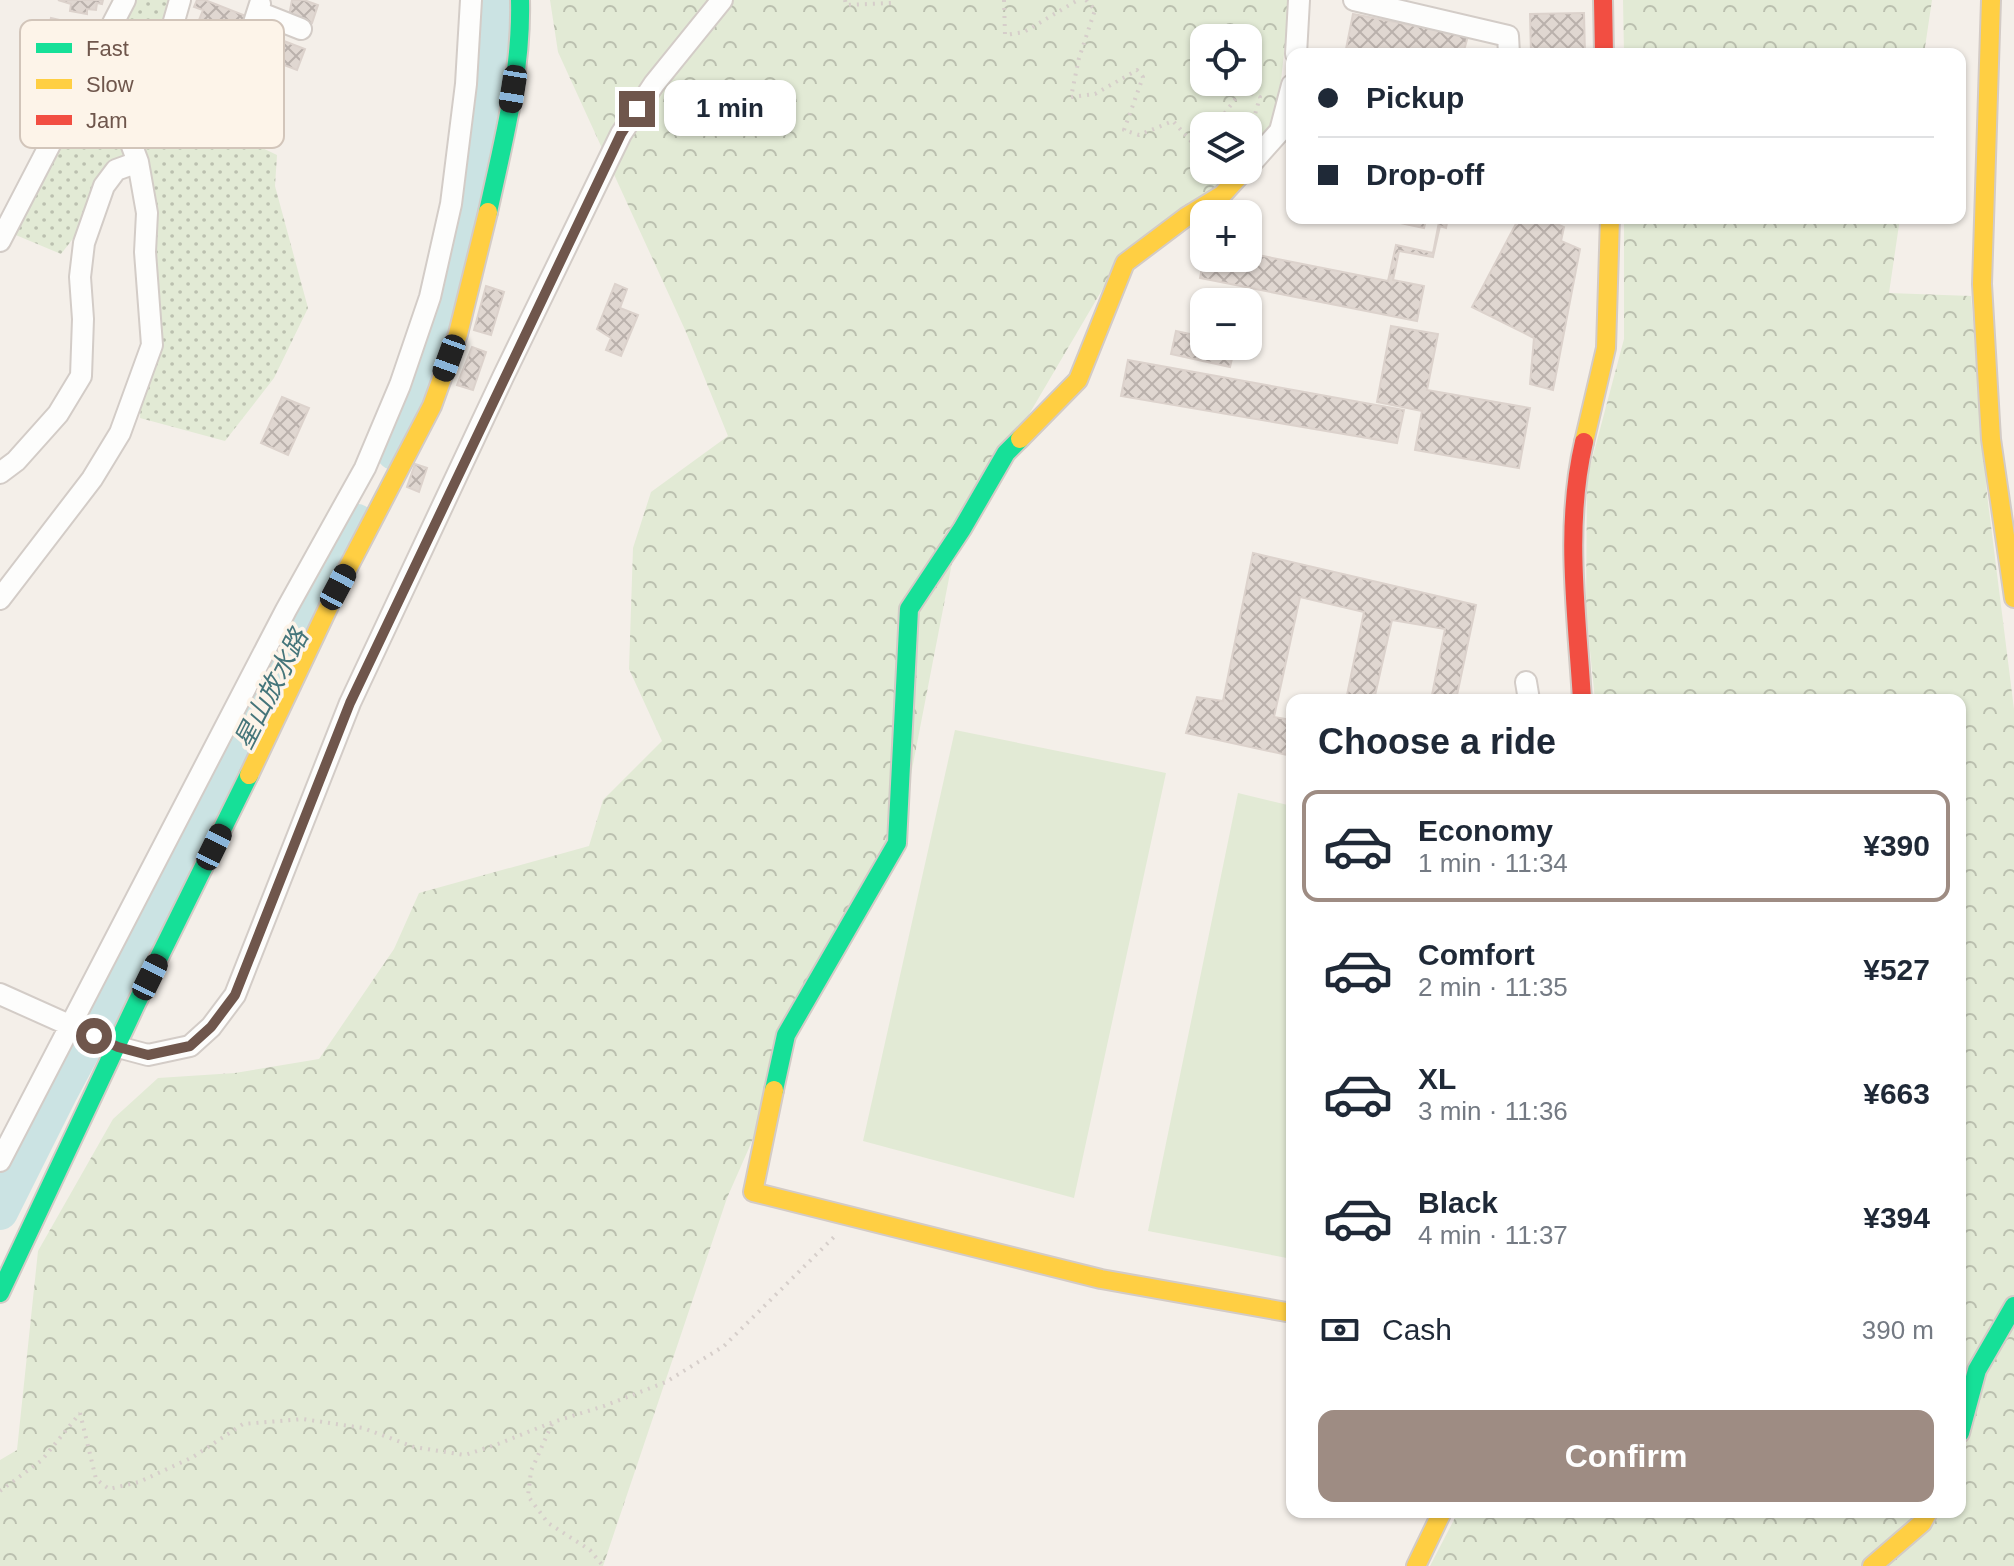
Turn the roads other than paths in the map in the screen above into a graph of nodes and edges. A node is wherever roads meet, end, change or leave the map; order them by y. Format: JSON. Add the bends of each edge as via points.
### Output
{"nodes":[{"id":1,"x":125,"y":0,"type":"edge"},
{"id":2,"x":180,"y":0,"type":"edge"},
{"id":3,"x":471,"y":0,"type":"edge"},
{"id":4,"x":520,"y":0,"type":"edge"},
{"id":5,"x":722,"y":0,"type":"edge"},
{"id":6,"x":1299,"y":0,"type":"edge"},
{"id":7,"x":1354,"y":0,"type":"edge"},
{"id":8,"x":1603,"y":0,"type":"edge"},
{"id":9,"x":1991,"y":0,"type":"edge"},
{"id":10,"x":115,"y":20,"type":"edge"},
{"id":11,"x":174,"y":20,"type":"edge"},
{"id":12,"x":255,"y":20,"type":"edge"},
{"id":13,"x":283,"y":20,"type":"edge"},
{"id":14,"x":284,"y":20,"type":"edge"},
{"id":15,"x":301,"y":29,"type":"dead end"},
{"id":16,"x":1296,"y":48,"type":"edge"},
{"id":17,"x":1509,"y":48,"type":"edge"},
{"id":18,"x":1604,"y":48,"type":"edge"},
{"id":19,"x":1286,"y":108,"type":"edge"},
{"id":20,"x":48,"y":148,"type":"edge"},
{"id":21,"x":133,"y":148,"type":"edge"},
{"id":22,"x":1262,"y":151,"type":"edge"},
{"id":23,"x":138,"y":162,"type":"junction"},
{"id":24,"x":1232,"y":184,"type":"edge"},
{"id":25,"x":1610,"y":224,"type":"edge"},
{"id":26,"x":0,"y":241,"type":"edge"},
{"id":27,"x":0,"y":473,"type":"edge"},
{"id":28,"x":2014,"y":598,"type":"edge"},
{"id":29,"x":0,"y":599,"type":"edge"},
{"id":30,"x":1582,"y":694,"type":"edge"},
{"id":31,"x":0,"y":994,"type":"edge"},
{"id":32,"x":70,"y":1024,"type":"junction"},
{"id":33,"x":118,"y":1047,"type":"junction"},
{"id":34,"x":0,"y":1161,"type":"edge"},
{"id":35,"x":0,"y":1293,"type":"edge"},
{"id":36,"x":2014,"y":1306,"type":"edge"},
{"id":37,"x":1286,"y":1312,"type":"edge"},
{"id":38,"x":1966,"y":1411,"type":"edge"},
{"id":39,"x":1439,"y":1518,"type":"edge"},
{"id":40,"x":1925,"y":1518,"type":"edge"},
{"id":41,"x":1416,"y":1566,"type":"edge"},
{"id":42,"x":1872,"y":1566,"type":"edge"}],
"edges":[{"from":1,"to":10,"type":"street"},
{"from":2,"to":11,"type":"street"},
{"from":3,"to":32,"type":"street","via":[[451,204],[430,297],[400,385],[365,468]]},
{"from":4,"to":33,"type":"street","via":[[521,31],[508,118],[483,237],[458,334],[432,406],[338,587]]},
{"from":5,"to":33,"type":"street","via":[[621,134],[350,703],[235,995],[190,1046],[148,1055]]},
{"from":6,"to":16,"type":"street"},
{"from":7,"to":17,"type":"street","via":[[1508,36]]},
{"from":8,"to":18,"type":"street"},
{"from":9,"to":28,"type":"street","via":[[1982,284],[1991,439]]},
{"from":12,"to":13,"type":"street","via":[[259,8]]},
{"from":14,"to":15,"type":"street"},
{"from":19,"to":22,"type":"street","via":[[1280,131]]},
{"from":20,"to":26,"type":"street"},
{"from":21,"to":23,"type":"street"},
{"from":23,"to":27,"type":"street","via":[[116,170],[104,186],[84,243],[81,376],[58,414]]},
{"from":23,"to":29,"type":"street","via":[[147,213],[152,345],[144,371],[120,433],[92,479]]},
{"from":24,"to":37,"type":"street","via":[[1125,263],[1078,380],[1006,453],[909,609],[897,843],[786,1035],[753,1192],[1101,1279]]},
{"from":25,"to":30,"type":"street","via":[[1606,348],[1575,481],[1572,541]]},
{"from":31,"to":32,"type":"street"},
{"from":32,"to":33,"type":"street"},
{"from":32,"to":34,"type":"street"},
{"from":33,"to":35,"type":"street"},
{"from":36,"to":38,"type":"street","via":[[1977,1370]]},
{"from":39,"to":41,"type":"street"},
{"from":40,"to":42,"type":"street"}]}
